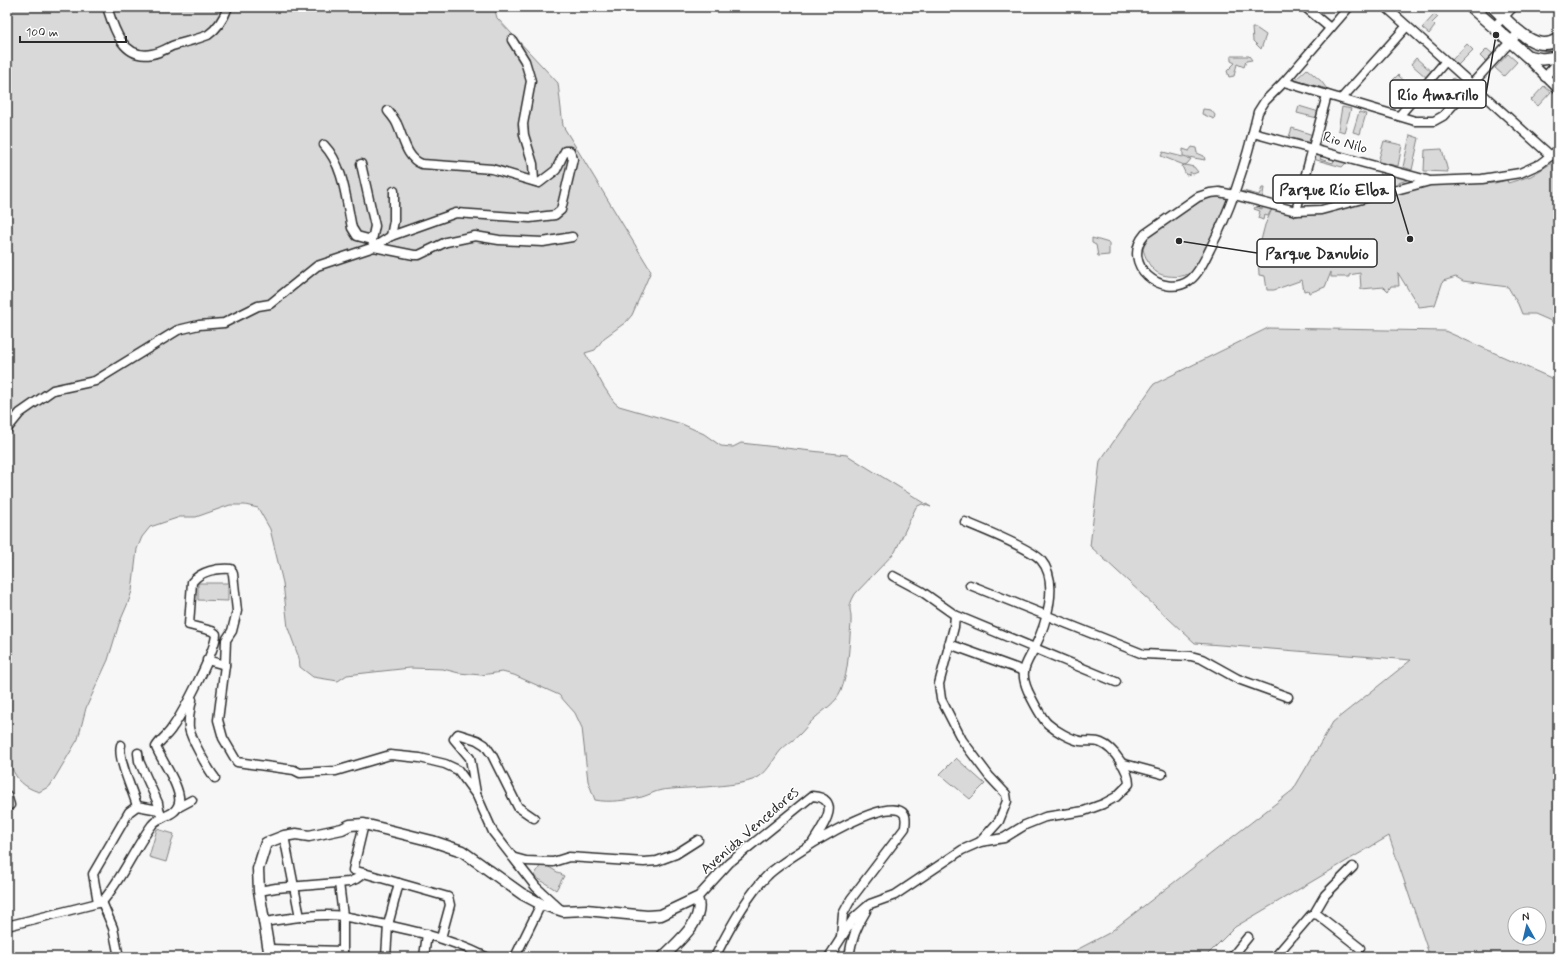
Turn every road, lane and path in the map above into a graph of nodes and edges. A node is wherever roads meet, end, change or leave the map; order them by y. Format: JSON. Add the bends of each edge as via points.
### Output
{"nodes":[{"id":1,"x":107,"y":7,"type":"edge"},
{"id":2,"x":228,"y":7,"type":"edge"},
{"id":3,"x":1305,"y":7,"type":"edge"},
{"id":4,"x":1349,"y":7,"type":"edge"},
{"id":5,"x":1386,"y":7,"type":"edge"},
{"id":6,"x":1471,"y":7,"type":"edge"},
{"id":7,"x":1493,"y":7,"type":"edge"},
{"id":8,"x":1513,"y":7,"type":"edge"},
{"id":9,"x":1503,"y":16,"type":"junction"},
{"id":10,"x":1407,"y":26,"type":"junction"},
{"id":11,"x":1494,"y":27,"type":"junction"},
{"id":12,"x":1330,"y":28,"type":"junction"},
{"id":13,"x":1520,"y":31,"type":"junction"},
{"id":14,"x":1558,"y":39,"type":"edge"},
{"id":15,"x":512,"y":40,"type":"dead end"},
{"id":16,"x":1511,"y":43,"type":"junction"},
{"id":17,"x":1521,"y":51,"type":"junction"},
{"id":18,"x":1558,"y":57,"type":"edge"},
{"id":19,"x":1445,"y":62,"type":"junction"},
{"id":20,"x":1558,"y":62,"type":"edge"},
{"id":21,"x":1545,"y":77,"type":"junction"},
{"id":22,"x":1284,"y":82,"type":"junction"},
{"id":23,"x":1471,"y":85,"type":"junction"},
{"id":24,"x":1558,"y":89,"type":"edge"},
{"id":25,"x":1327,"y":95,"type":"junction"},
{"id":26,"x":1342,"y":98,"type":"junction"},
{"id":27,"x":388,"y":111,"type":"dead end"},
{"id":28,"x":1400,"y":115,"type":"junction"},
{"id":29,"x":1253,"y":133,"type":"junction"},
{"id":30,"x":324,"y":145,"type":"dead end"},
{"id":31,"x":1312,"y":148,"type":"junction"},
{"id":32,"x":1558,"y":150,"type":"edge"},
{"id":33,"x":1551,"y":156,"type":"junction"},
{"id":34,"x":361,"y":164,"type":"dead end"},
{"id":35,"x":534,"y":181,"type":"junction"},
{"id":36,"x":1430,"y":181,"type":"junction"},
{"id":37,"x":394,"y":191,"type":"dead end"},
{"id":38,"x":1234,"y":195,"type":"junction"},
{"id":39,"x":1296,"y":211,"type":"junction"},
{"id":40,"x":390,"y":236,"type":"junction"},
{"id":41,"x":572,"y":237,"type":"dead end"},
{"id":42,"x":373,"y":244,"type":"junction"},
{"id":43,"x":7,"y":429,"type":"edge"},
{"id":44,"x":965,"y":522,"type":"dead end"},
{"id":45,"x":893,"y":576,"type":"dead end"},
{"id":46,"x":970,"y":585,"type":"dead end"},
{"id":47,"x":1047,"y":614,"type":"junction"},
{"id":48,"x":955,"y":616,"type":"junction"},
{"id":49,"x":949,"y":644,"type":"junction"},
{"id":50,"x":1035,"y":648,"type":"junction"},
{"id":51,"x":207,"y":660,"type":"junction"},
{"id":52,"x":225,"y":664,"type":"junction"},
{"id":53,"x":1024,"y":671,"type":"junction"},
{"id":54,"x":1116,"y":682,"type":"dead end"},
{"id":55,"x":196,"y":685,"type":"junction"},
{"id":56,"x":1288,"y":697,"type":"dead end"},
{"id":57,"x":121,"y":745,"type":"dead end"},
{"id":58,"x":138,"y":753,"type":"dead end"},
{"id":59,"x":1121,"y":764,"type":"junction"},
{"id":60,"x":1162,"y":774,"type":"dead end"},
{"id":61,"x":215,"y":778,"type":"dead end"},
{"id":62,"x":7,"y":795,"type":"edge"},
{"id":63,"x":477,"y":796,"type":"junction"},
{"id":64,"x":192,"y":800,"type":"dead end"},
{"id":65,"x":10,"y":805,"type":"dead end"},
{"id":66,"x":137,"y":806,"type":"junction"},
{"id":67,"x":177,"y":808,"type":"junction"},
{"id":68,"x":159,"y":810,"type":"junction"},
{"id":69,"x":162,"y":818,"type":"junction"},
{"id":70,"x":534,"y":818,"type":"dead end"},
{"id":71,"x":364,"y":824,"type":"junction"},
{"id":72,"x":284,"y":836,"type":"junction"},
{"id":73,"x":698,"y":840,"type":"dead end"},
{"id":74,"x":813,"y":842,"type":"junction"},
{"id":75,"x":980,"y":842,"type":"junction"},
{"id":76,"x":515,"y":858,"type":"junction"},
{"id":77,"x":1353,"y":867,"type":"dead end"},
{"id":78,"x":364,"y":873,"type":"junction"},
{"id":79,"x":339,"y":883,"type":"junction"},
{"id":80,"x":399,"y":883,"type":"junction"},
{"id":81,"x":293,"y":887,"type":"junction"},
{"id":82,"x":259,"y":891,"type":"junction"},
{"id":83,"x":697,"y":898,"type":"junction"},
{"id":84,"x":100,"y":902,"type":"junction"},
{"id":85,"x":541,"y":904,"type":"junction"},
{"id":86,"x":870,"y":904,"type":"junction"},
{"id":87,"x":566,"y":912,"type":"junction"},
{"id":88,"x":1314,"y":914,"type":"junction"},
{"id":89,"x":343,"y":916,"type":"junction"},
{"id":90,"x":300,"y":917,"type":"junction"},
{"id":91,"x":265,"y":922,"type":"junction"},
{"id":92,"x":388,"y":925,"type":"junction"},
{"id":93,"x":7,"y":926,"type":"edge"},
{"id":94,"x":427,"y":934,"type":"junction"},
{"id":95,"x":1248,"y":937,"type":"dead end"},
{"id":96,"x":441,"y":938,"type":"junction"},
{"id":97,"x":841,"y":938,"type":"junction"},
{"id":98,"x":1360,"y":948,"type":"dead end"},
{"id":99,"x":270,"y":953,"type":"edge"},
{"id":100,"x":343,"y":954,"type":"edge"},
{"id":101,"x":1280,"y":955,"type":"edge"},
{"id":102,"x":119,"y":957,"type":"edge"},
{"id":103,"x":386,"y":957,"type":"edge"},
{"id":104,"x":424,"y":957,"type":"edge"},
{"id":105,"x":486,"y":957,"type":"edge"},
{"id":106,"x":515,"y":957,"type":"edge"},
{"id":107,"x":663,"y":957,"type":"edge"},
{"id":108,"x":715,"y":957,"type":"edge"},
{"id":109,"x":829,"y":957,"type":"edge"},
{"id":110,"x":849,"y":957,"type":"edge"},
{"id":111,"x":1232,"y":957,"type":"edge"}],
"edges":[{"from":1,"to":2,"type":"street","via":[[111,23],[124,46],[134,54],[142,55],[208,35],[220,23]]},
{"from":3,"to":12,"type":"street"},
{"from":4,"to":12,"type":"street"},
{"from":5,"to":10,"type":"street"},
{"from":6,"to":11,"type":"main road"},
{"from":7,"to":9,"type":"main road"},
{"from":8,"to":9,"type":"street"},
{"from":9,"to":11,"type":"street"},
{"from":9,"to":13,"type":"main road"},
{"from":10,"to":19,"type":"street"},
{"from":10,"to":26,"type":"street"},
{"from":11,"to":16,"type":"main road"},
{"from":12,"to":22,"type":"street"},
{"from":13,"to":14,"type":"main road","via":[[1540,44]]},
{"from":13,"to":16,"type":"street"},
{"from":15,"to":35,"type":"street","via":[[525,60],[531,81],[523,124],[534,164]]},
{"from":16,"to":17,"type":"main road"},
{"from":16,"to":23,"type":"street"},
{"from":17,"to":18,"type":"main road","via":[[1527,56],[1542,60]]},
{"from":17,"to":21,"type":"street"},
{"from":19,"to":23,"type":"street"},
{"from":19,"to":28,"type":"street"},
{"from":20,"to":21,"type":"street"},
{"from":21,"to":24,"type":"street"},
{"from":22,"to":25,"type":"street"},
{"from":22,"to":29,"type":"street","via":[[1258,112]]},
{"from":23,"to":28,"type":"street","via":[[1443,116],[1434,121],[1415,121]]},
{"from":23,"to":33,"type":"street"},
{"from":25,"to":26,"type":"street"},
{"from":25,"to":31,"type":"street"},
{"from":26,"to":28,"type":"street"},
{"from":27,"to":35,"type":"street","via":[[397,123],[414,161],[422,164],[492,169]]},
{"from":29,"to":31,"type":"street","name":"Rio Nilo"},
{"from":29,"to":38,"type":"street"},
{"from":30,"to":42,"type":"street","via":[[333,155],[338,168],[352,228],[357,236]]},
{"from":31,"to":36,"type":"street","name":"Rio Nilo"},
{"from":31,"to":39,"type":"street"},
{"from":32,"to":33,"type":"street"},
{"from":33,"to":36,"type":"street","via":[[1530,169],[1508,176]]},
{"from":34,"to":42,"type":"street","via":[[375,223]]},
{"from":35,"to":40,"type":"street","via":[[539,183],[556,170],[565,151],[571,153],[573,159],[565,199],[558,214],[530,218],[456,213]]},
{"from":36,"to":39,"type":"street","via":[[1321,210]]},
{"from":37,"to":40,"type":"street","via":[[394,221]]},
{"from":38,"to":38,"type":"street","via":[[1206,257],[1190,280],[1165,285],[1150,279],[1140,267],[1136,253],[1136,246],[1145,234],[1198,197],[1219,192]]},
{"from":38,"to":39,"type":"street"},
{"from":40,"to":42,"type":"street"},
{"from":41,"to":42,"type":"street","via":[[543,242],[475,236],[446,242],[419,255]]},
{"from":42,"to":43,"type":"street","via":[[317,266],[270,304],[258,306],[224,323],[178,330],[95,381],[53,390],[20,413]]},
{"from":44,"to":47,"type":"street","via":[[991,532],[1040,559],[1047,569],[1051,586]]},
{"from":45,"to":48,"type":"street","via":[[921,591]]},
{"from":46,"to":47,"type":"street"},
{"from":47,"to":50,"type":"street"},
{"from":47,"to":56,"type":"street","via":[[1143,654],[1191,656],[1202,659],[1238,679]]},
{"from":48,"to":49,"type":"street"},
{"from":48,"to":50,"type":"street"},
{"from":49,"to":53,"type":"street"},
{"from":49,"to":75,"type":"street","via":[[939,684],[941,699],[962,740],[1006,794],[1007,801],[999,821]]},
{"from":50,"to":53,"type":"street","via":[[1024,666]]},
{"from":50,"to":54,"type":"street"},
{"from":51,"to":52,"type":"street"},
{"from":51,"to":52,"type":"street","via":[[216,634],[189,625],[192,582],[201,573],[231,569],[237,611],[232,631],[226,640]]},
{"from":51,"to":55,"type":"street"},
{"from":52,"to":63,"type":"street","via":[[218,720],[229,751],[237,762],[300,773],[336,771],[390,755],[420,758],[458,770]]},
{"from":53,"to":59,"type":"street","via":[[1027,690],[1047,724],[1073,739],[1101,743],[1109,748]]},
{"from":55,"to":61,"type":"street","via":[[189,713],[190,730]]},
{"from":55,"to":67,"type":"street","via":[[172,728],[156,747],[166,762],[179,797]]},
{"from":57,"to":66,"type":"street","via":[[121,762]]},
{"from":58,"to":68,"type":"street"},
{"from":59,"to":60,"type":"street"},
{"from":59,"to":75,"type":"street","via":[[1129,784],[1116,797],[1084,811],[1045,817],[1004,838]]},
{"from":62,"to":65,"type":"street"},
{"from":63,"to":70,"type":"street","via":[[470,758],[454,739],[458,734],[485,745],[518,806]]},
{"from":63,"to":76,"type":"street","via":[[493,832]]},
{"from":64,"to":67,"type":"street"},
{"from":66,"to":68,"type":"street"},
{"from":66,"to":84,"type":"street","via":[[129,812],[93,874]]},
{"from":67,"to":69,"type":"street"},
{"from":68,"to":69,"type":"street"},
{"from":69,"to":84,"type":"street","via":[[153,824]]},
{"from":71,"to":72,"type":"street","via":[[350,825],[310,836]]},
{"from":71,"to":78,"type":"street","via":[[353,870]]},
{"from":71,"to":85,"type":"street","via":[[462,851]]},
{"from":72,"to":81,"type":"street"},
{"from":72,"to":82,"type":"street","via":[[266,843],[258,869]]},
{"from":73,"to":76,"type":"street","via":[[676,854],[644,862],[569,857],[553,862]]},
{"from":74,"to":83,"type":"street","name":"Avenida Vencedores","via":[[828,817],[829,808],[826,801],[819,796],[812,796],[729,863]]},
{"from":74,"to":97,"type":"street","via":[[867,815],[887,809],[897,809],[906,819],[905,828],[900,836],[851,900],[844,914]]},
{"from":74,"to":108,"type":"street","via":[[766,876],[737,918]]},
{"from":75,"to":86,"type":"street","via":[[962,850],[895,895]]},
{"from":76,"to":87,"type":"street","via":[[536,887]]},
{"from":77,"to":88,"type":"street","via":[[1325,895]]},
{"from":78,"to":79,"type":"street","via":[[356,879]]},
{"from":78,"to":80,"type":"street"},
{"from":79,"to":81,"type":"street"},
{"from":79,"to":89,"type":"street"},
{"from":80,"to":92,"type":"street"},
{"from":80,"to":96,"type":"street","via":[[448,897],[450,906]]},
{"from":81,"to":82,"type":"street"},
{"from":81,"to":90,"type":"street"},
{"from":82,"to":91,"type":"street"},
{"from":83,"to":87,"type":"street","via":[[661,915],[586,910]]},
{"from":83,"to":107,"type":"street","via":[[699,908],[694,924]]},
{"from":84,"to":93,"type":"street"},
{"from":84,"to":102,"type":"street","via":[[113,928]]},
{"from":85,"to":87,"type":"street"},
{"from":85,"to":106,"type":"street"},
{"from":86,"to":97,"type":"street","via":[[854,918]]},
{"from":86,"to":110,"type":"street","via":[[859,922]]},
{"from":88,"to":98,"type":"street"},
{"from":88,"to":101,"type":"street"},
{"from":89,"to":90,"type":"street"},
{"from":89,"to":92,"type":"street"},
{"from":89,"to":100,"type":"street"},
{"from":90,"to":91,"type":"street"},
{"from":91,"to":99,"type":"street"},
{"from":92,"to":94,"type":"street"},
{"from":92,"to":103,"type":"street"},
{"from":94,"to":96,"type":"street"},
{"from":94,"to":104,"type":"street"},
{"from":95,"to":111,"type":"street"},
{"from":96,"to":105,"type":"street"},
{"from":97,"to":109,"type":"street"},
{"from":99,"to":100,"type":"street"}]}
